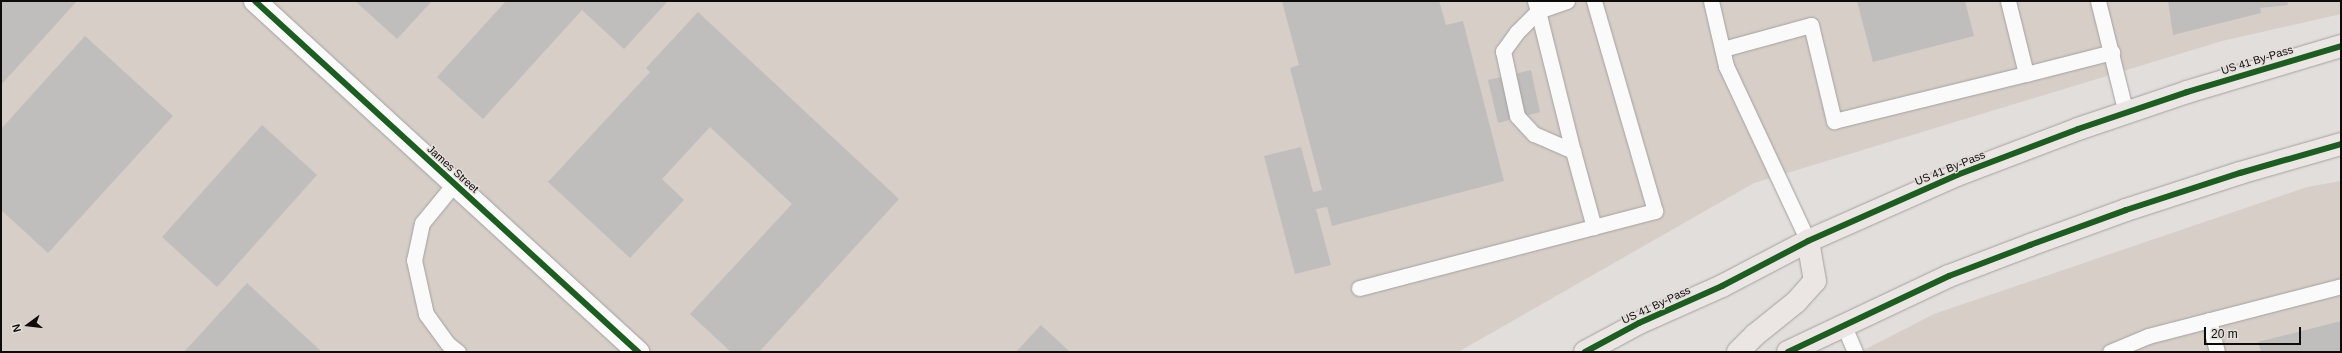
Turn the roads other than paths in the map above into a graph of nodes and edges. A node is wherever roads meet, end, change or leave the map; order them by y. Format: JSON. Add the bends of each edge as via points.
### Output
{"nodes":[{"id":1,"x":255,"y":1,"type":"edge"},
{"id":2,"x":1567,"y":1,"type":"edge"},
{"id":3,"x":1594,"y":1,"type":"edge"},
{"id":4,"x":1711,"y":1,"type":"edge"},
{"id":5,"x":2008,"y":1,"type":"edge"},
{"id":6,"x":2098,"y":1,"type":"edge"},
{"id":7,"x":1537,"y":6,"type":"edge"},
{"id":8,"x":2341,"y":46,"type":"edge"},
{"id":9,"x":1723,"y":50,"type":"junction"},
{"id":10,"x":2112,"y":52,"type":"junction"},
{"id":11,"x":2026,"y":74,"type":"junction"},
{"id":12,"x":2126,"y":113,"type":"junction"},
{"id":13,"x":2341,"y":144,"type":"edge"},
{"id":14,"x":1573,"y":151,"type":"junction"},
{"id":15,"x":454,"y":184,"type":"junction"},
{"id":16,"x":1594,"y":227,"type":"junction"},
{"id":17,"x":1808,"y":241,"type":"junction"},
{"id":18,"x":2341,"y":286,"type":"edge"},
{"id":19,"x":1360,"y":288,"type":"dead end"},
{"id":20,"x":2209,"y":320,"type":"junction"},
{"id":21,"x":1844,"y":326,"type":"junction"},
{"id":22,"x":458,"y":352,"type":"edge"},
{"id":23,"x":638,"y":352,"type":"edge"},
{"id":24,"x":1585,"y":352,"type":"edge"},
{"id":25,"x":1738,"y":352,"type":"edge"},
{"id":26,"x":1788,"y":352,"type":"edge"},
{"id":27,"x":1855,"y":352,"type":"edge"},
{"id":28,"x":2110,"y":352,"type":"edge"},
{"id":29,"x":2217,"y":352,"type":"edge"}],
"edges":[{"from":1,"to":15,"type":"street","name":"James Street"},
{"from":2,"to":7,"type":"lane"},
{"from":3,"to":16,"type":"lane","via":[[1655,211]]},
{"from":4,"to":9,"type":"lane"},
{"from":5,"to":11,"type":"lane"},
{"from":6,"to":10,"type":"lane"},
{"from":7,"to":14,"type":"lane"},
{"from":7,"to":14,"type":"lane","via":[[1503,51],[1518,116],[1534,134]]},
{"from":8,"to":12,"type":"main road","name":"US 41 By-Pass"},
{"from":9,"to":11,"type":"lane","via":[[1811,25],[1834,121]]},
{"from":9,"to":17,"type":"lane","via":[[1726,66]]},
{"from":10,"to":11,"type":"lane"},
{"from":10,"to":12,"type":"lane"},
{"from":12,"to":17,"type":"main road","name":"US 41 By-Pass","via":[[1957,175]]},
{"from":13,"to":21,"type":"main road","via":[[2140,206],[2030,245],[1949,276]]},
{"from":14,"to":16,"type":"lane"},
{"from":15,"to":22,"type":"lane","via":[[422,223],[414,260],[426,314],[448,344]]},
{"from":15,"to":23,"type":"street","name":"James Street"},
{"from":16,"to":19,"type":"lane"},
{"from":17,"to":24,"type":"main road","name":"US 41 By-Pass"},
{"from":17,"to":25,"type":"main road","via":[[1815,281],[1796,302]]},
{"from":18,"to":20,"type":"lane"},
{"from":20,"to":28,"type":"lane","via":[[2148,336]]},
{"from":20,"to":29,"type":"lane"},
{"from":21,"to":26,"type":"main road"},
{"from":21,"to":27,"type":"lane"}]}
